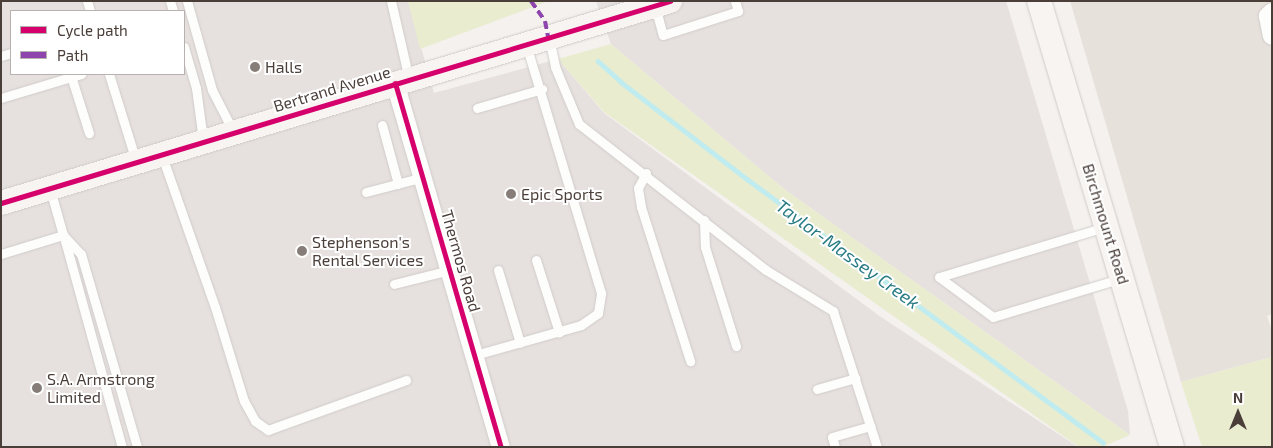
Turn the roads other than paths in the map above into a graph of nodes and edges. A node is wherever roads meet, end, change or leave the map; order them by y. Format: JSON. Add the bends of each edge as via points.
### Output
{"nodes":[{"id":1,"x":186,"y":1,"type":"edge"},
{"id":2,"x":391,"y":1,"type":"edge"},
{"id":3,"x":735,"y":1,"type":"edge"},
{"id":4,"x":1039,"y":1,"type":"edge"},
{"id":5,"x":662,"y":3,"type":"edge"},
{"id":6,"x":1272,"y":12,"type":"edge"},
{"id":7,"x":1272,"y":36,"type":"edge"},
{"id":8,"x":537,"y":41,"type":"junction"},
{"id":9,"x":185,"y":50,"type":"edge"},
{"id":10,"x":76,"y":75,"type":"edge"},
{"id":11,"x":109,"y":75,"type":"edge"},
{"id":12,"x":71,"y":76,"type":"junction"},
{"id":13,"x":402,"y":81,"type":"junction"},
{"id":14,"x":542,"y":89,"type":"junction"},
{"id":15,"x":1,"y":98,"type":"edge"},
{"id":16,"x":477,"y":108,"type":"dead end"},
{"id":17,"x":382,"y":125,"type":"dead end"},
{"id":18,"x":233,"y":132,"type":"junction"},
{"id":19,"x":89,"y":133,"type":"dead end"},
{"id":20,"x":203,"y":141,"type":"junction"},
{"id":21,"x":161,"y":154,"type":"junction"},
{"id":22,"x":136,"y":162,"type":"junction"},
{"id":23,"x":646,"y":174,"type":"junction"},
{"id":24,"x":423,"y":177,"type":"junction"},
{"id":25,"x":398,"y":184,"type":"junction"},
{"id":26,"x":50,"y":188,"type":"junction"},
{"id":27,"x":366,"y":192,"type":"dead end"},
{"id":28,"x":1,"y":203,"type":"edge"},
{"id":29,"x":704,"y":220,"type":"junction"},
{"id":30,"x":1107,"y":226,"type":"junction"},
{"id":31,"x":63,"y":235,"type":"junction"},
{"id":32,"x":1,"y":254,"type":"edge"},
{"id":33,"x":536,"y":260,"type":"dead end"},
{"id":34,"x":450,"y":270,"type":"junction"},
{"id":35,"x":498,"y":270,"type":"dead end"},
{"id":36,"x":1122,"y":278,"type":"junction"},
{"id":37,"x":394,"y":284,"type":"dead end"},
{"id":38,"x":559,"y":332,"type":"junction"},
{"id":39,"x":520,"y":343,"type":"junction"},
{"id":40,"x":736,"y":346,"type":"dead end"},
{"id":41,"x":475,"y":354,"type":"junction"},
{"id":42,"x":690,"y":361,"type":"dead end"},
{"id":43,"x":855,"y":378,"type":"junction"},
{"id":44,"x":406,"y":380,"type":"dead end"},
{"id":45,"x":817,"y":389,"type":"dead end"},
{"id":46,"x":870,"y":426,"type":"junction"},
{"id":47,"x":122,"y":447,"type":"edge"},
{"id":48,"x":137,"y":447,"type":"edge"},
{"id":49,"x":502,"y":447,"type":"edge"},
{"id":50,"x":835,"y":447,"type":"edge"},
{"id":51,"x":877,"y":447,"type":"edge"},
{"id":52,"x":1172,"y":447,"type":"edge"}],
"edges":[{"from":1,"to":18,"type":"lane","via":[[212,90]]},
{"from":2,"to":13,"type":"lane"},
{"from":3,"to":5,"type":"lane","via":[[738,11],[663,35]]},
{"from":4,"to":30,"type":"street","name":"Birchmount Road"},
{"from":5,"to":8,"type":"street","name":"Bertrand Avenue"},
{"from":6,"to":7,"type":"street","via":[[1268,16]]},
{"from":8,"to":13,"type":"street","name":"Bertrand Avenue"},
{"from":8,"to":14,"type":"lane"},
{"from":8,"to":23,"type":"lane","via":[[555,67],[580,124]]},
{"from":9,"to":20,"type":"lane","via":[[196,88]]},
{"from":10,"to":12,"type":"lane"},
{"from":11,"to":22,"type":"lane"},
{"from":12,"to":15,"type":"lane"},
{"from":12,"to":19,"type":"lane"},
{"from":13,"to":18,"type":"street","name":"Bertrand Avenue"},
{"from":13,"to":24,"type":"street","name":"Thermos Road"},
{"from":14,"to":16,"type":"lane"},
{"from":14,"to":38,"type":"lane","via":[[600,293],[598,313],[581,325]]},
{"from":17,"to":25,"type":"lane"},
{"from":18,"to":20,"type":"street","name":"Bertrand Avenue"},
{"from":20,"to":21,"type":"street","name":"Bertrand Avenue"},
{"from":21,"to":22,"type":"street","name":"Bertrand Avenue"},
{"from":21,"to":44,"type":"lane","via":[[244,401],[256,421],[268,430]]},
{"from":22,"to":26,"type":"street","name":"Bertrand Avenue"},
{"from":23,"to":29,"type":"lane"},
{"from":23,"to":42,"type":"lane","via":[[638,188],[641,207]]},
{"from":24,"to":25,"type":"lane"},
{"from":24,"to":34,"type":"street","name":"Thermos Road"},
{"from":25,"to":27,"type":"lane"},
{"from":26,"to":28,"type":"street","name":"Bertrand Avenue"},
{"from":26,"to":31,"type":"lane"},
{"from":29,"to":40,"type":"lane","via":[[705,247]]},
{"from":29,"to":43,"type":"lane","via":[[766,270],[833,311]]},
{"from":30,"to":36,"type":"street","name":"Birchmount Road"},
{"from":30,"to":36,"type":"lane","via":[[939,277],[993,317]]},
{"from":31,"to":32,"type":"lane"},
{"from":31,"to":47,"type":"lane"},
{"from":31,"to":48,"type":"lane","via":[[81,254]]},
{"from":33,"to":38,"type":"lane"},
{"from":34,"to":37,"type":"lane"},
{"from":34,"to":41,"type":"street","name":"Thermos Road"},
{"from":35,"to":39,"type":"lane"},
{"from":36,"to":52,"type":"street","name":"Birchmount Road"},
{"from":38,"to":39,"type":"lane"},
{"from":39,"to":41,"type":"lane"},
{"from":41,"to":49,"type":"street","name":"Thermos Road"},
{"from":43,"to":45,"type":"lane"},
{"from":43,"to":46,"type":"lane"},
{"from":46,"to":50,"type":"lane","via":[[832,437]]},
{"from":46,"to":51,"type":"lane"}]}
